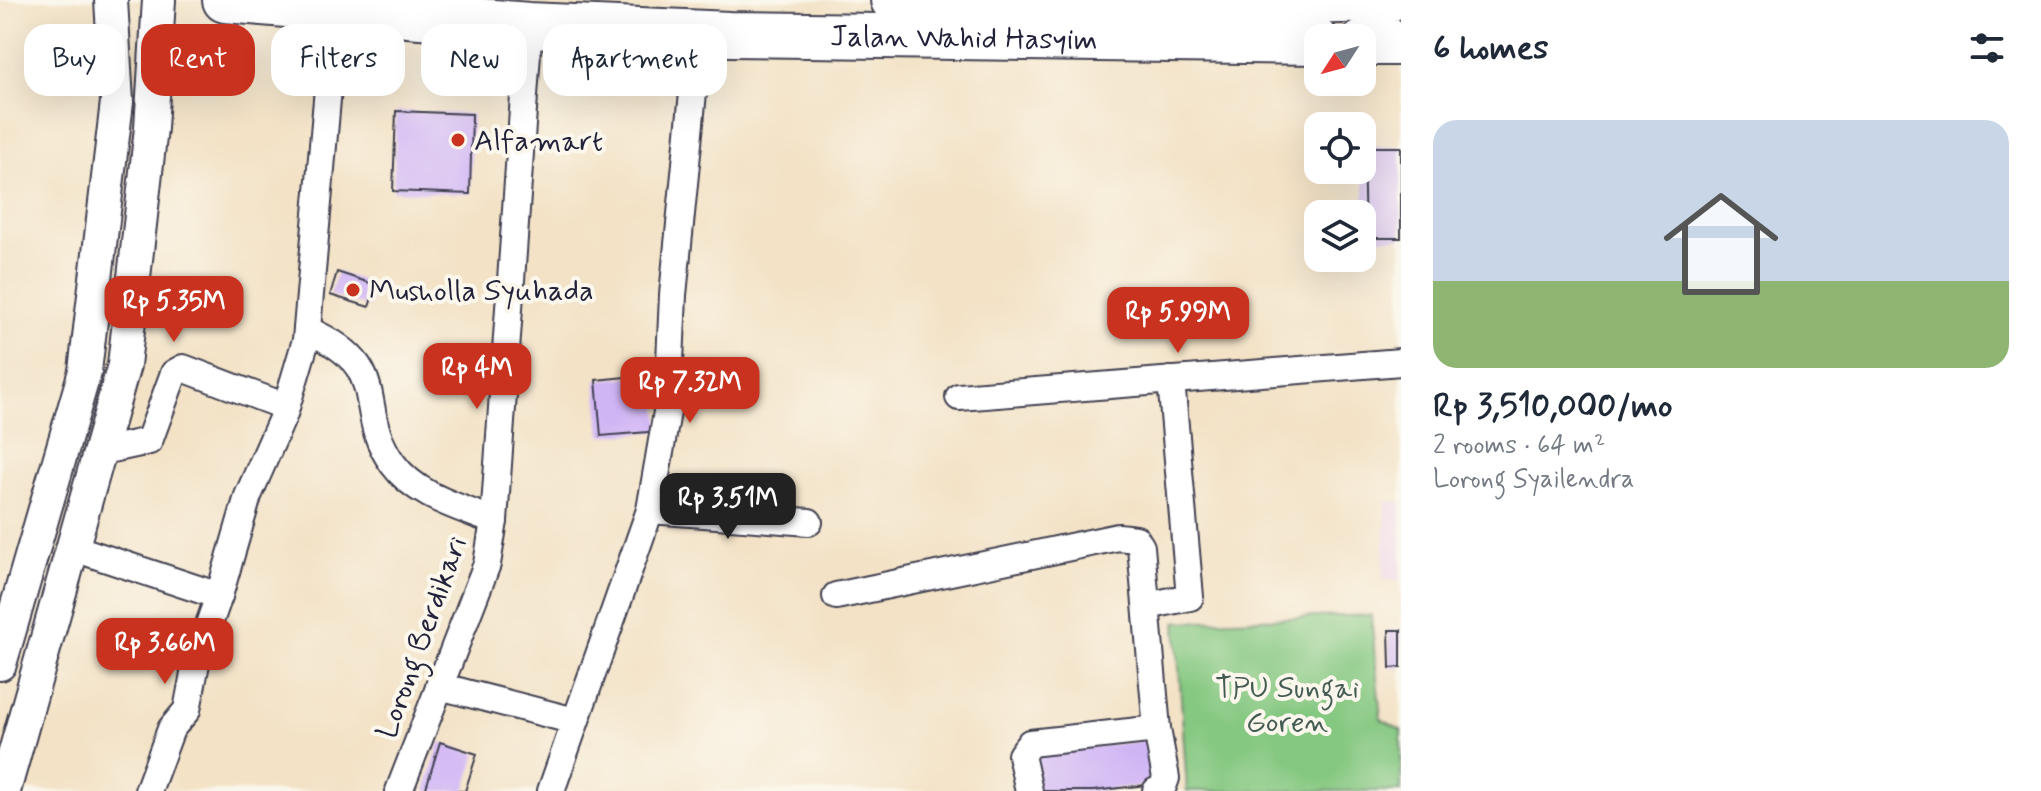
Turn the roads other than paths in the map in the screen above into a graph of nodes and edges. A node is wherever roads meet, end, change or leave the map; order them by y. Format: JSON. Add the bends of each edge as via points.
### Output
{"nodes":[{"id":1,"x":111,"y":0,"type":"edge"},
{"id":2,"x":159,"y":0,"type":"edge"},
{"id":3,"x":225,"y":0,"type":"edge"},
{"id":4,"x":893,"y":0,"type":"edge"},
{"id":5,"x":982,"y":0,"type":"edge"},
{"id":6,"x":1388,"y":0,"type":"edge"},
{"id":7,"x":1199,"y":2,"type":"edge"},
{"id":8,"x":335,"y":8,"type":"junction"},
{"id":9,"x":529,"y":25,"type":"junction"},
{"id":10,"x":543,"y":26,"type":"edge"},
{"id":11,"x":727,"y":32,"type":"edge"},
{"id":12,"x":1304,"y":42,"type":"edge"},
{"id":13,"x":1376,"y":43,"type":"edge"},
{"id":14,"x":1401,"y":43,"type":"edge"},
{"id":15,"x":693,"y":96,"type":"edge"},
{"id":16,"x":307,"y":330,"type":"junction"},
{"id":17,"x":1401,"y":362,"type":"edge"},
{"id":18,"x":1171,"y":380,"type":"junction"},
{"id":19,"x":959,"y":397,"type":"dead end"},
{"id":20,"x":286,"y":407,"type":"junction"},
{"id":21,"x":98,"y":452,"type":"junction"},
{"id":22,"x":650,"y":510,"type":"junction"},
{"id":23,"x":494,"y":521,"type":"junction"},
{"id":24,"x":809,"y":522,"type":"dead end"},
{"id":25,"x":71,"y":547,"type":"junction"},
{"id":26,"x":219,"y":596,"type":"junction"},
{"id":27,"x":836,"y":596,"type":"dead end"},
{"id":28,"x":1147,"y":606,"type":"junction"},
{"id":29,"x":0,"y":664,"type":"edge"},
{"id":30,"x":439,"y":686,"type":"junction"},
{"id":31,"x":575,"y":721,"type":"junction"},
{"id":32,"x":1157,"y":729,"type":"junction"},
{"id":33,"x":4,"y":791,"type":"edge"},
{"id":34,"x":148,"y":791,"type":"edge"},
{"id":35,"x":399,"y":791,"type":"edge"},
{"id":36,"x":551,"y":791,"type":"edge"},
{"id":37,"x":1029,"y":791,"type":"edge"},
{"id":38,"x":1156,"y":791,"type":"edge"}],
"edges":[{"from":1,"to":29,"type":"street","via":[[117,102],[85,371]]},
{"from":2,"to":21,"type":"street","via":[[151,128],[124,365]]},
{"from":3,"to":8,"type":"highway","name":"Jalan Wahid Hasyim"},
{"from":4,"to":5,"type":"highway","name":"Jalan Wahid Hasyim"},
{"from":5,"to":7,"type":"highway","name":"Jalan Wahid Hasyim"},
{"from":6,"to":7,"type":"highway","name":"Jalan Wahid Hasyim"},
{"from":8,"to":9,"type":"highway","name":"Jalan Wahid Hasyim"},
{"from":8,"to":16,"type":"street"},
{"from":9,"to":10,"type":"highway","name":"Jalan Wahid Hasyim"},
{"from":9,"to":23,"type":"street","name":"Lorong Berdikari"},
{"from":11,"to":12,"type":"highway","name":"Jalan Wahid Hasyim"},
{"from":13,"to":14,"type":"highway"},
{"from":15,"to":22,"type":"street","via":[[668,406]]},
{"from":16,"to":20,"type":"street"},
{"from":16,"to":23,"type":"street","via":[[347,353],[361,369],[394,466],[432,497]]},
{"from":17,"to":18,"type":"street"},
{"from":18,"to":19,"type":"street"},
{"from":18,"to":28,"type":"street","via":[[1190,597]]},
{"from":20,"to":21,"type":"street","via":[[183,368],[174,373],[149,441]]},
{"from":20,"to":26,"type":"street","via":[[248,496]]},
{"from":21,"to":25,"type":"street"},
{"from":22,"to":24,"type":"street"},
{"from":22,"to":31,"type":"street"},
{"from":23,"to":30,"type":"street","name":"Lorong Berdikari","via":[[487,564]]},
{"from":25,"to":26,"type":"street"},
{"from":25,"to":33,"type":"street"},
{"from":26,"to":34,"type":"street","via":[[197,658],[187,710],[171,729]]},
{"from":27,"to":28,"type":"street","via":[[1127,537],[1141,547]]},
{"from":28,"to":32,"type":"street"},
{"from":30,"to":31,"type":"street"},
{"from":30,"to":35,"type":"street","name":"Lorong Berdikari"},
{"from":31,"to":36,"type":"street"},
{"from":32,"to":37,"type":"street","via":[[1030,743],[1021,755]]},
{"from":32,"to":38,"type":"street","via":[[1166,778]]}]}
